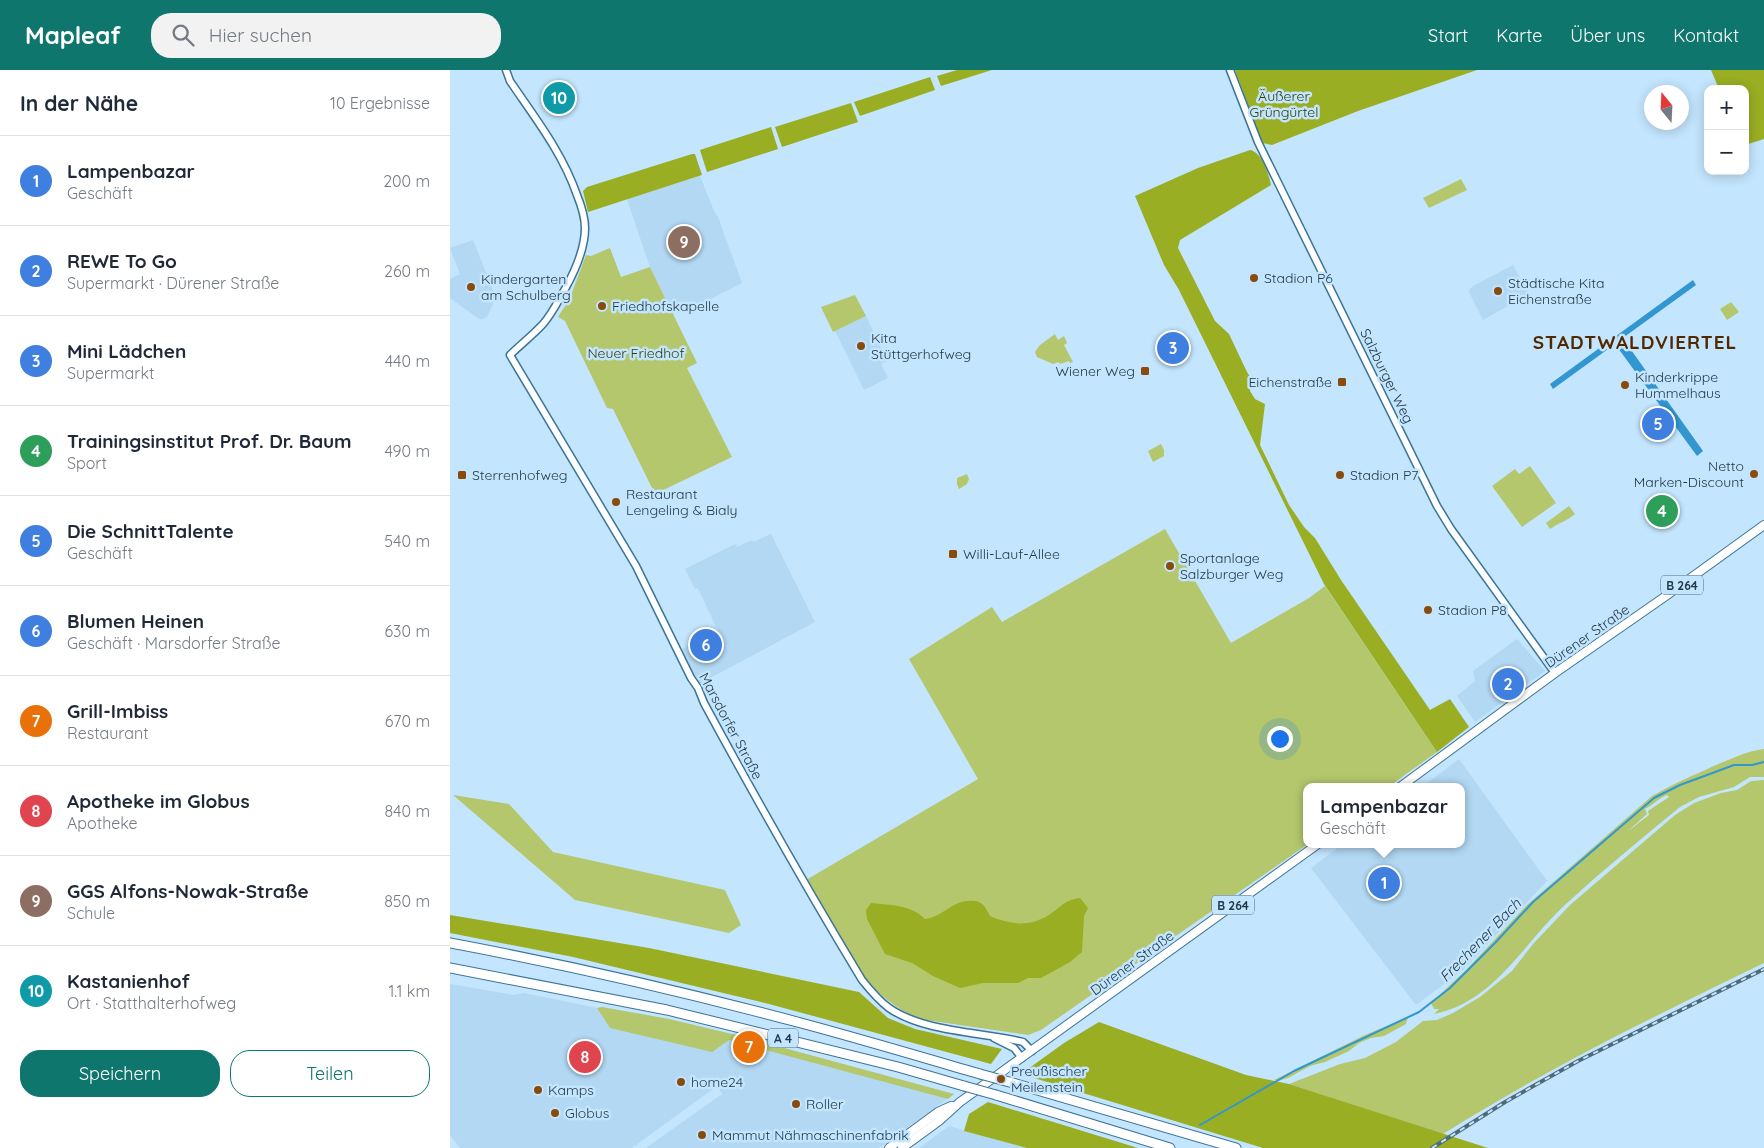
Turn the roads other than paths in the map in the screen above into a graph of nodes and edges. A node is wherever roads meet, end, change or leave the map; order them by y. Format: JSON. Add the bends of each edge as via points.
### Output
{"nodes":[{"id":1,"x":506,"y":70,"type":"edge"},
{"id":2,"x":1230,"y":70,"type":"edge"},
{"id":3,"x":1764,"y":525,"type":"edge"},
{"id":4,"x":1555,"y":673,"type":"junction"},
{"id":5,"x":1405,"y":783,"type":"edge"},
{"id":6,"x":1312,"y":848,"type":"edge"},
{"id":7,"x":450,"y":944,"type":"edge"},
{"id":8,"x":450,"y":968,"type":"edge"},
{"id":9,"x":991,"y":1037,"type":"junction"},
{"id":10,"x":1032,"y":1051,"type":"junction"},
{"id":11,"x":1022,"y":1058,"type":"junction"},
{"id":12,"x":960,"y":1102,"type":"junction"},
{"id":13,"x":889,"y":1148,"type":"edge"},
{"id":14,"x":902,"y":1148,"type":"edge"},
{"id":15,"x":1170,"y":1148,"type":"edge"},
{"id":16,"x":1236,"y":1148,"type":"edge"}],
"edges":[{"from":1,"to":9,"type":"street","name":"Marsdorfer Straße","via":[[561,158],[579,200],[585,228],[580,257],[554,310],[510,355],[636,566],[748,785],[862,980],[888,1008],[903,1016],[920,1023]]},
{"from":2,"to":4,"type":"street","name":"Salzburger Weg","via":[[1258,142],[1437,506]]},
{"from":3,"to":4,"type":"main road","name":"Dürener Straße","number":"B 264"},
{"from":4,"to":5,"type":"main road","name":"Dürener Straße","number":"B 264"},
{"from":6,"to":10,"type":"main road","name":"Dürener Straße","number":"B 264"},
{"from":7,"to":16,"type":"highway","number":"A 4","bridge":true,"via":[[532,958],[656,986],[804,1024]]},
{"from":8,"to":15,"type":"highway","number":"A 4","bridge":true,"via":[[667,1010],[898,1067]]},
{"from":9,"to":10,"type":"street","name":"Marsdorfer Straße","via":[[1023,1042]]},
{"from":9,"to":11,"type":"street","name":"Marsdorfer Straße","via":[[1014,1048]]},
{"from":10,"to":11,"type":"main road","name":"Dürener Straße","number":"B 264"},
{"from":11,"to":12,"type":"main road","name":"Dürener Straße","number":"B 264"},
{"from":12,"to":13,"type":"main road","name":"Dürener Straße","number":"B 264","via":[[938,1112]]},
{"from":12,"to":14,"type":"main road","name":"Dürener Straße","number":"B 264"}]}
